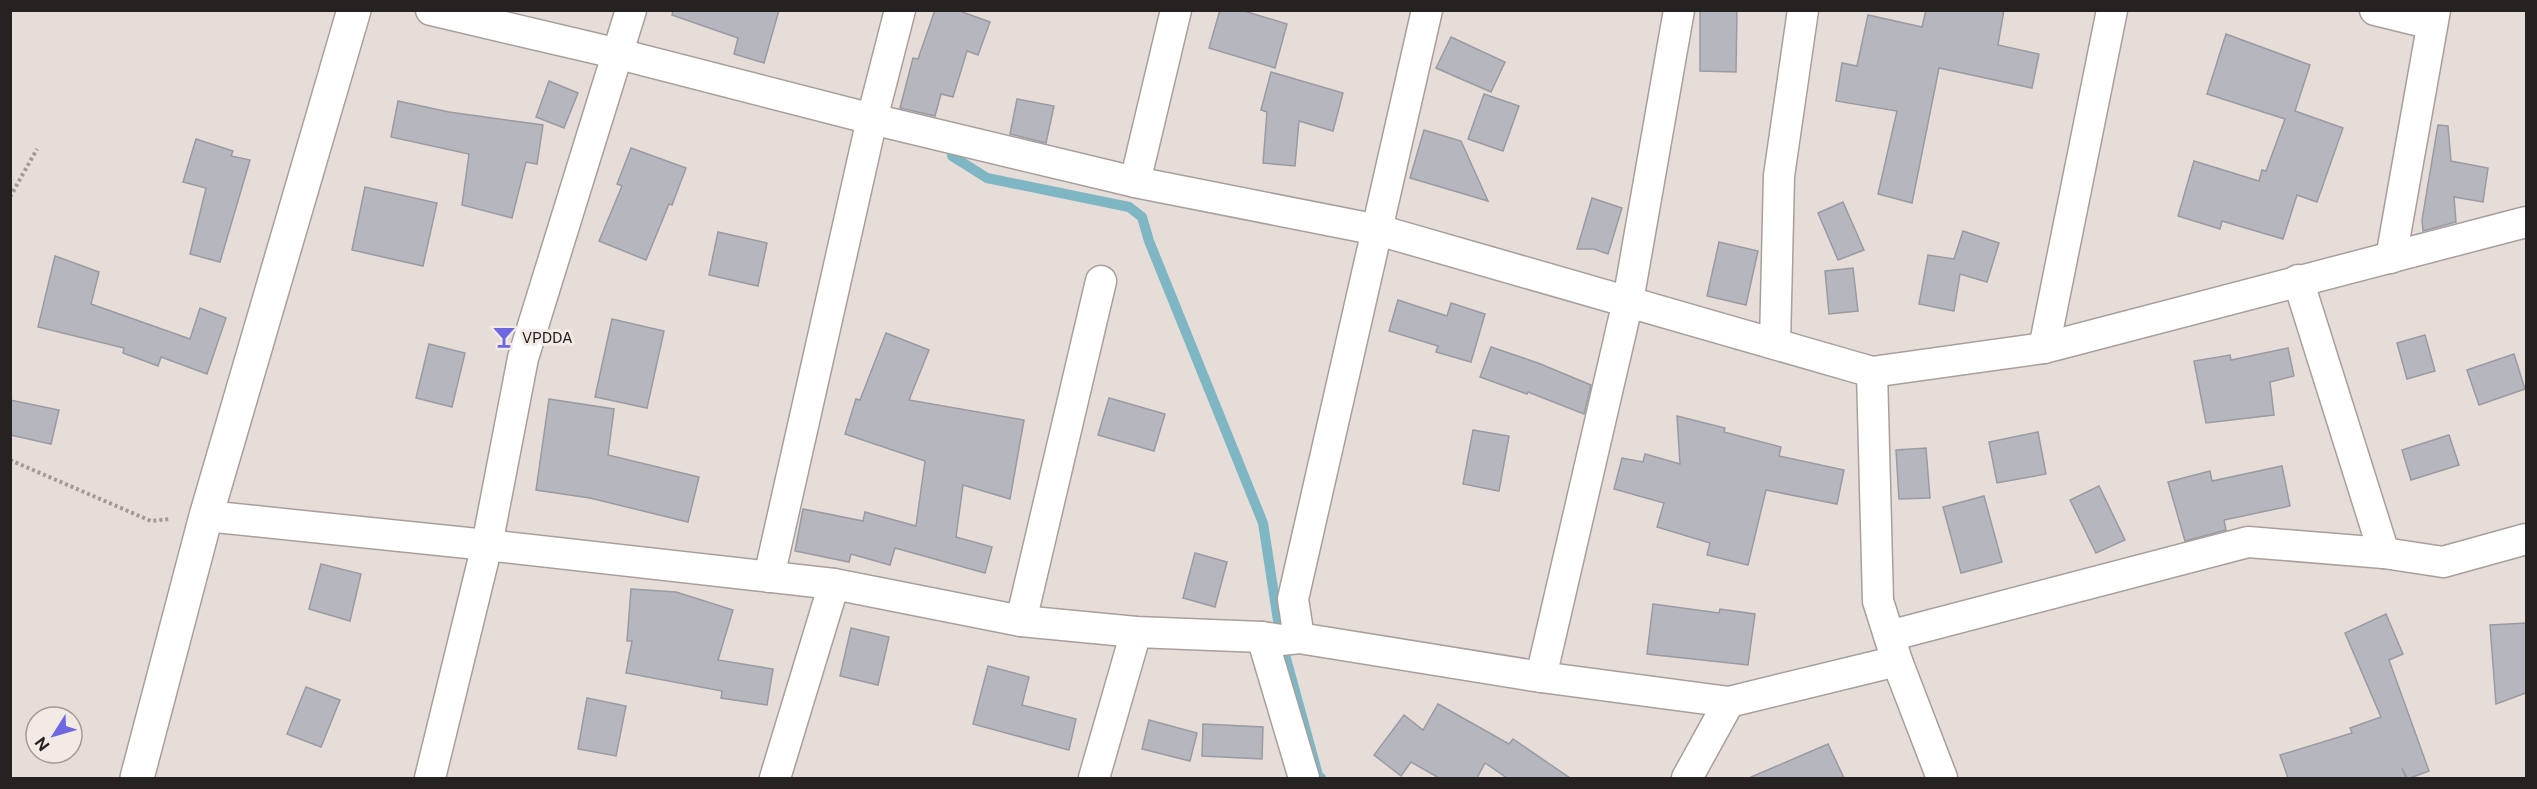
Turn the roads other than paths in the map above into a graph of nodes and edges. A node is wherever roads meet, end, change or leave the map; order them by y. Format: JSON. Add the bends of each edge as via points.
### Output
{"nodes":[{"id":1,"x":354,"y":10,"type":"edge"},
{"id":2,"x":431,"y":10,"type":"edge"},
{"id":3,"x":631,"y":10,"type":"edge"},
{"id":4,"x":900,"y":10,"type":"edge"},
{"id":5,"x":1176,"y":10,"type":"edge"},
{"id":6,"x":1427,"y":10,"type":"edge"},
{"id":7,"x":1679,"y":10,"type":"edge"},
{"id":8,"x":1803,"y":10,"type":"edge"},
{"id":9,"x":2112,"y":10,"type":"edge"},
{"id":10,"x":2375,"y":10,"type":"edge"},
{"id":11,"x":2434,"y":17,"type":"edge"},
{"id":12,"x":619,"y":54,"type":"junction"},
{"id":13,"x":872,"y":119,"type":"junction"},
{"id":14,"x":1135,"y":182,"type":"junction"},
{"id":15,"x":2526,"y":222,"type":"edge"},
{"id":16,"x":1378,"y":230,"type":"junction"},
{"id":17,"x":2391,"y":258,"type":"junction"},
{"id":18,"x":2298,"y":280,"type":"junction"},
{"id":19,"x":1101,"y":281,"type":"dead end"},
{"id":20,"x":1628,"y":301,"type":"junction"},
{"id":21,"x":1775,"y":344,"type":"junction"},
{"id":22,"x":2044,"y":348,"type":"junction"},
{"id":23,"x":1872,"y":372,"type":"junction"},
{"id":24,"x":206,"y":516,"type":"junction"},
{"id":25,"x":2526,"y":539,"type":"edge"},
{"id":26,"x":487,"y":545,"type":"junction"},
{"id":27,"x":2384,"y":553,"type":"junction"},
{"id":28,"x":770,"y":577,"type":"junction"},
{"id":29,"x":834,"y":584,"type":"junction"},
{"id":30,"x":1021,"y":621,"type":"junction"},
{"id":31,"x":1136,"y":633,"type":"junction"},
{"id":32,"x":1262,"y":637,"type":"junction"},
{"id":33,"x":1299,"y":638,"type":"junction"},
{"id":34,"x":1893,"y":648,"type":"junction"},
{"id":35,"x":1541,"y":677,"type":"junction"},
{"id":36,"x":1729,"y":702,"type":"junction"},
{"id":37,"x":137,"y":778,"type":"edge"},
{"id":38,"x":430,"y":778,"type":"edge"},
{"id":39,"x":775,"y":778,"type":"edge"},
{"id":40,"x":1094,"y":778,"type":"edge"},
{"id":41,"x":1304,"y":778,"type":"edge"},
{"id":42,"x":1687,"y":778,"type":"edge"},
{"id":43,"x":1942,"y":778,"type":"edge"}],
"edges":[{"from":1,"to":24,"type":"street"},
{"from":2,"to":12,"type":"street"},
{"from":3,"to":12,"type":"street"},
{"from":4,"to":13,"type":"street"},
{"from":5,"to":14,"type":"street"},
{"from":6,"to":16,"type":"street"},
{"from":7,"to":20,"type":"street"},
{"from":8,"to":21,"type":"street","via":[[1779,176]]},
{"from":9,"to":22,"type":"street"},
{"from":10,"to":11,"type":"street"},
{"from":11,"to":17,"type":"street"},
{"from":12,"to":13,"type":"street"},
{"from":12,"to":26,"type":"street","via":[[523,358]]},
{"from":13,"to":14,"type":"street"},
{"from":13,"to":28,"type":"street"},
{"from":14,"to":16,"type":"street"},
{"from":15,"to":17,"type":"street"},
{"from":16,"to":20,"type":"street"},
{"from":16,"to":33,"type":"street","via":[[1293,599]]},
{"from":17,"to":18,"type":"street"},
{"from":18,"to":22,"type":"street"},
{"from":18,"to":27,"type":"street"},
{"from":19,"to":30,"type":"street"},
{"from":20,"to":21,"type":"street"},
{"from":20,"to":35,"type":"street"},
{"from":21,"to":23,"type":"street"},
{"from":22,"to":23,"type":"street"},
{"from":23,"to":34,"type":"street","via":[[1878,601]]},
{"from":24,"to":26,"type":"street"},
{"from":24,"to":37,"type":"street"},
{"from":25,"to":27,"type":"street","via":[[2443,562]]},
{"from":26,"to":28,"type":"street"},
{"from":26,"to":38,"type":"street"},
{"from":27,"to":34,"type":"street","via":[[2248,542]]},
{"from":28,"to":29,"type":"street"},
{"from":29,"to":30,"type":"street"},
{"from":29,"to":39,"type":"street"},
{"from":30,"to":31,"type":"street"},
{"from":31,"to":32,"type":"street"},
{"from":31,"to":40,"type":"street"},
{"from":32,"to":33,"type":"street"},
{"from":32,"to":41,"type":"street"},
{"from":33,"to":35,"type":"street"},
{"from":34,"to":36,"type":"street"},
{"from":34,"to":43,"type":"street"},
{"from":35,"to":36,"type":"street"},
{"from":36,"to":42,"type":"street"}]}
